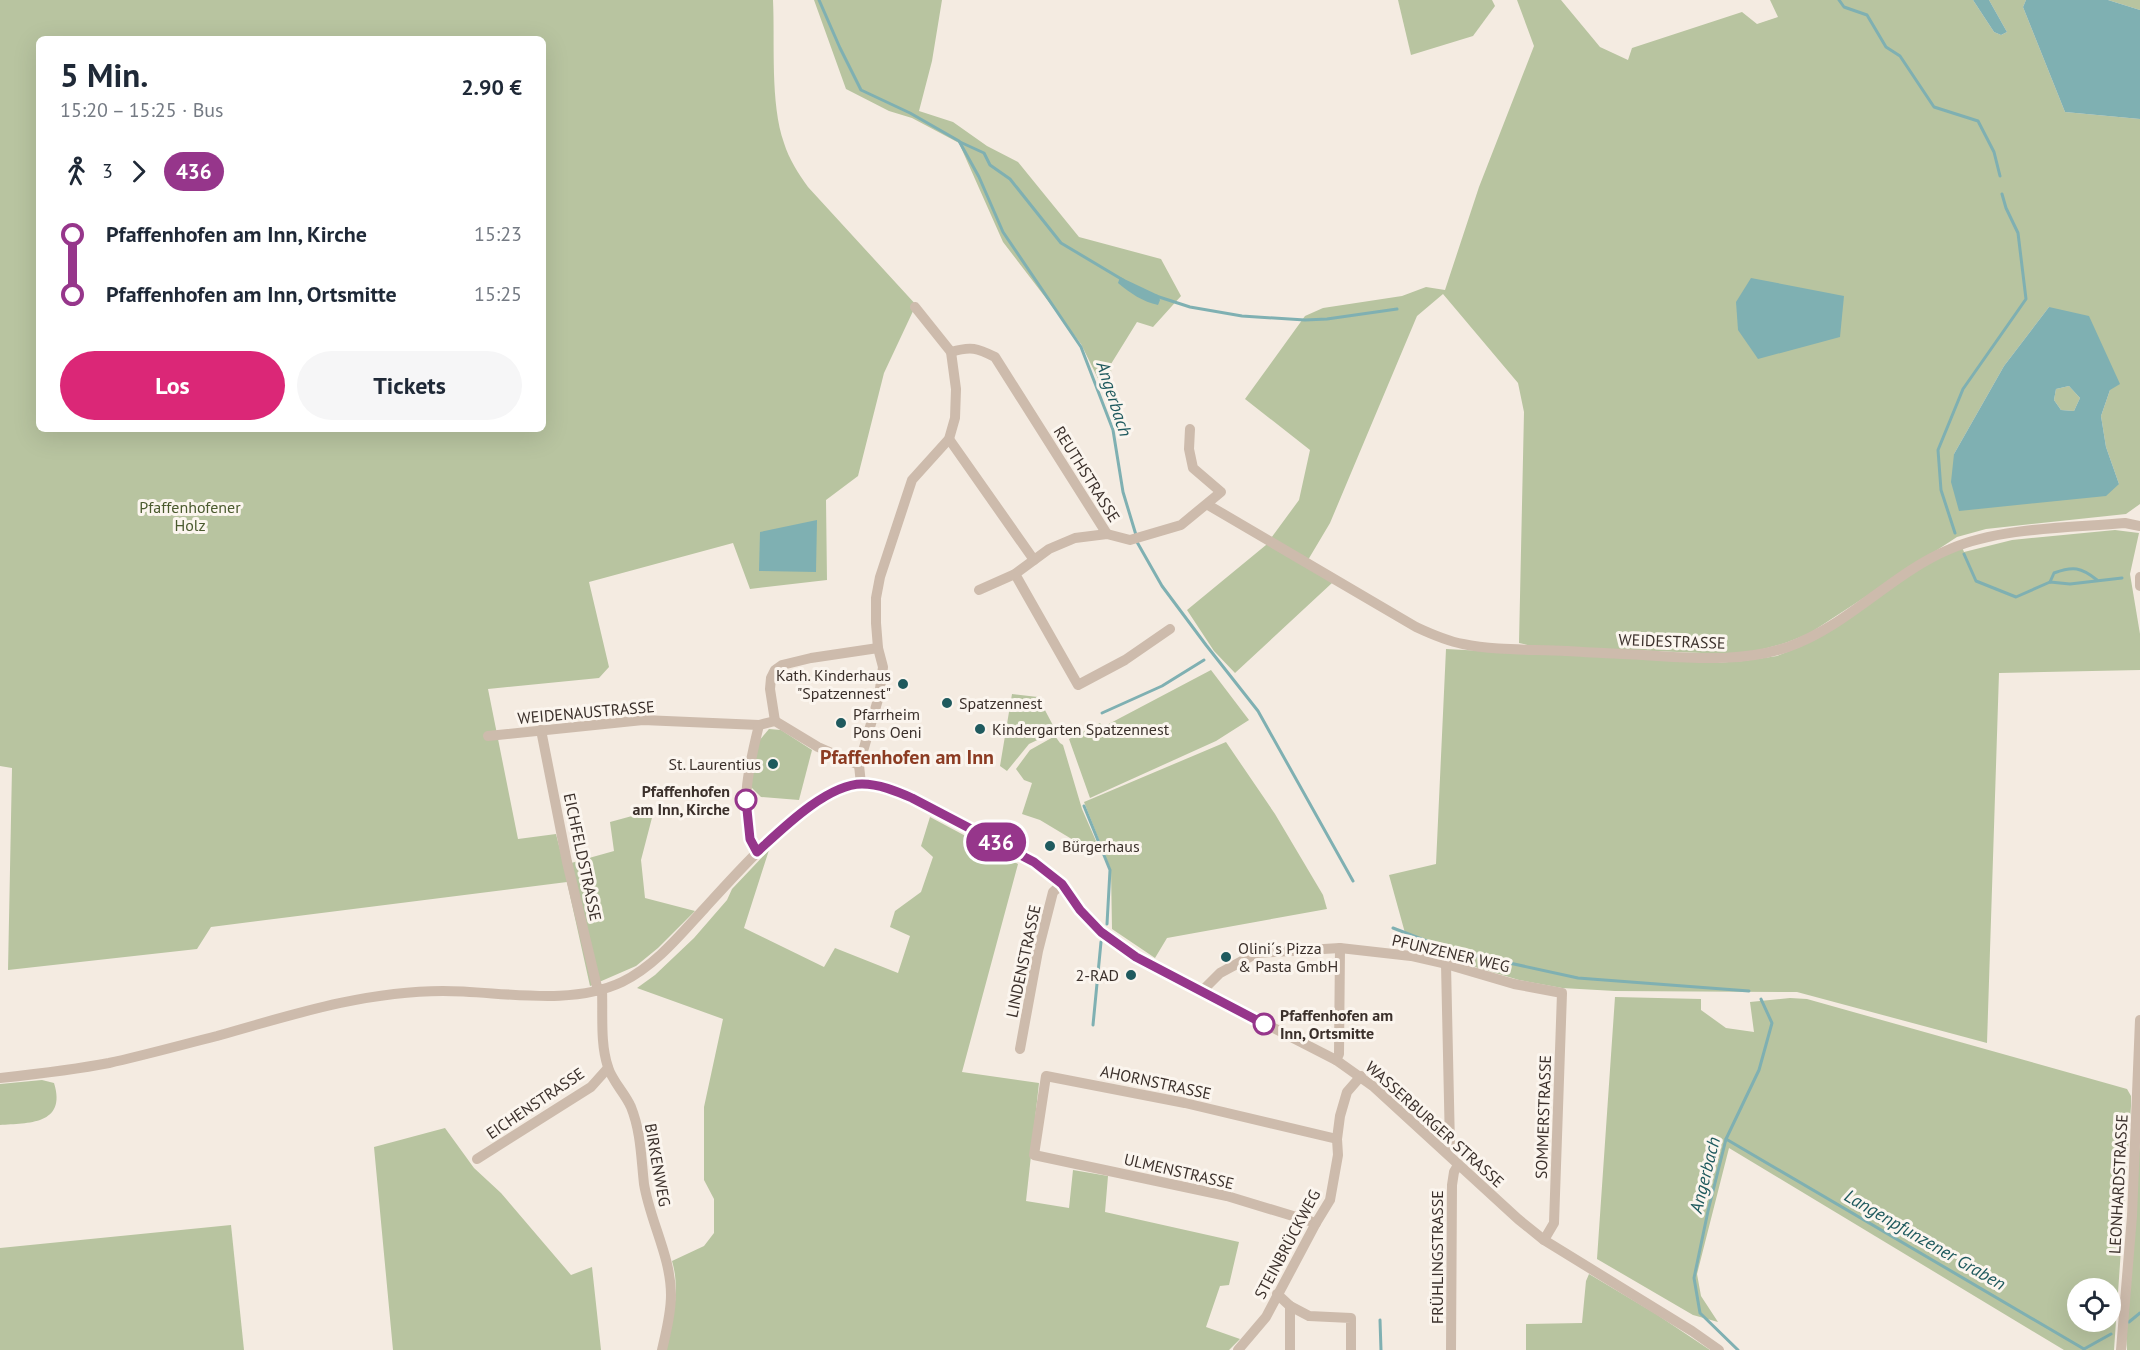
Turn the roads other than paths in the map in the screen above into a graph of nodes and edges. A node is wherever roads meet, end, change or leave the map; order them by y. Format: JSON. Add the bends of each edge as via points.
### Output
{"nodes":[{"id":1,"x":915,"y":307,"type":"dead end"},
{"id":2,"x":951,"y":352,"type":"junction"},
{"id":3,"x":1190,"y":429,"type":"dead end"},
{"id":4,"x":949,"y":439,"type":"junction"},
{"id":5,"x":1208,"y":505,"type":"junction"},
{"id":6,"x":2140,"y":526,"type":"edge"},
{"id":7,"x":1107,"y":534,"type":"junction"},
{"id":8,"x":1034,"y":560,"type":"junction"},
{"id":9,"x":1015,"y":574,"type":"junction"},
{"id":10,"x":2140,"y":577,"type":"edge"},
{"id":11,"x":2140,"y":586,"type":"edge"},
{"id":12,"x":979,"y":590,"type":"dead end"},
{"id":13,"x":1170,"y":629,"type":"dead end"},
{"id":14,"x":878,"y":648,"type":"junction"},
{"id":15,"x":775,"y":721,"type":"junction"},
{"id":16,"x":759,"y":725,"type":"junction"},
{"id":17,"x":541,"y":730,"type":"junction"},
{"id":18,"x":488,"y":736,"type":"dead end"},
{"id":19,"x":859,"y":765,"type":"junction"},
{"id":20,"x":861,"y":784,"type":"junction"},
{"id":21,"x":757,"y":852,"type":"junction"},
{"id":22,"x":1062,"y":884,"type":"junction"},
{"id":23,"x":1340,"y":948,"type":"junction"},
{"id":24,"x":1446,"y":964,"type":"junction"},
{"id":25,"x":600,"y":990,"type":"junction"},
{"id":26,"x":1201,"y":992,"type":"junction"},
{"id":27,"x":1562,"y":993,"type":"joint"},
{"id":28,"x":2140,"y":1020,"type":"edge"},
{"id":29,"x":1020,"y":1049,"type":"dead end"},
{"id":30,"x":1336,"y":1060,"type":"junction"},
{"id":31,"x":608,"y":1068,"type":"junction"},
{"id":32,"x":1361,"y":1076,"type":"junction"},
{"id":33,"x":0,"y":1078,"type":"edge"},
{"id":34,"x":2139,"y":1089,"type":"edge"},
{"id":35,"x":1337,"y":1139,"type":"junction"},
{"id":36,"x":1447,"y":1153,"type":"junction"},
{"id":37,"x":1034,"y":1155,"type":"joint"},
{"id":38,"x":477,"y":1159,"type":"dead end"},
{"id":39,"x":1458,"y":1165,"type":"junction"},
{"id":40,"x":1316,"y":1223,"type":"junction"},
{"id":41,"x":1544,"y":1239,"type":"junction"},
{"id":42,"x":1277,"y":1294,"type":"junction"},
{"id":43,"x":1290,"y":1306,"type":"junction"},
{"id":44,"x":662,"y":1350,"type":"edge"},
{"id":45,"x":1238,"y":1350,"type":"edge"},
{"id":46,"x":1290,"y":1350,"type":"edge"},
{"id":47,"x":1351,"y":1350,"type":"edge"},
{"id":48,"x":1452,"y":1350,"type":"edge"},
{"id":49,"x":1719,"y":1350,"type":"edge"},
{"id":50,"x":2121,"y":1350,"type":"edge"}],
"edges":[{"from":1,"to":2,"type":"street"},
{"from":2,"to":4,"type":"street","via":[[956,418]]},
{"from":2,"to":7,"type":"street","name":"REUTHSTRASSE","via":[[976,348],[995,357]]},
{"from":3,"to":5,"type":"street","via":[[1193,468],[1221,492]]},
{"from":4,"to":8,"type":"street"},
{"from":4,"to":14,"type":"street","via":[[912,480],[892,536],[876,598]]},
{"from":5,"to":6,"type":"street","name":"WEIDESTRASSE","via":[[1416,627],[1442,638],[1478,646],[1697,658],[1766,654],[1790,646],[1818,634],[1909,571],[1971,542],[2002,534],[2125,523]]},
{"from":5,"to":7,"type":"street","name":"REUTHSTRASSE","via":[[1181,525],[1143,538],[1130,540]]},
{"from":7,"to":8,"type":"street","via":[[1076,538]]},
{"from":8,"to":9,"type":"street"},
{"from":9,"to":12,"type":"street"},
{"from":9,"to":13,"type":"street","via":[[1078,685],[1125,660]]},
{"from":10,"to":11,"type":"street"},
{"from":14,"to":15,"type":"street","via":[[782,664],[771,678]]},
{"from":14,"to":19,"type":"street","via":[[883,667],[879,696]]},
{"from":15,"to":16,"type":"street","name":"WEIDENAUSTRASSE"},
{"from":15,"to":19,"type":"street","via":[[818,747]]},
{"from":16,"to":17,"type":"street","name":"WEIDENAUSTRASSE","via":[[643,720]]},
{"from":16,"to":21,"type":"street","via":[[749,764],[746,800],[750,839]]},
{"from":17,"to":18,"type":"street","name":"WEIDENAUSTRASSE"},
{"from":17,"to":25,"type":"street","name":"EICHFELDSTRASSE","via":[[567,862]]},
{"from":19,"to":20,"type":"street"},
{"from":20,"to":21,"type":"street","name":"WASSERBURGER STRASSE","via":[[822,798]]},
{"from":20,"to":22,"type":"street","name":"WASSERBURGER STRASSE","via":[[891,789],[912,798],[1034,862]]},
{"from":21,"to":25,"type":"street","name":"WASSERBURGER STRASSE","via":[[660,955],[622,982]]},
{"from":22,"to":26,"type":"street","name":"WASSERBURGER STRASSE","via":[[1101,932],[1136,957]]},
{"from":22,"to":29,"type":"street","name":"LINDENSTRASSE","via":[[1053,892],[1050,902]]},
{"from":23,"to":24,"type":"street","name":"PFUNZENER WEG"},
{"from":23,"to":26,"type":"street","name":"PFUNZENER WEG","via":[[1257,953],[1220,973]]},
{"from":23,"to":30,"type":"street"},
{"from":24,"to":27,"type":"street","name":"PFUNZENER WEG"},
{"from":24,"to":36,"type":"street","via":[[1450,1146]]},
{"from":25,"to":31,"type":"street","name":"BIRKENWEG"},
{"from":25,"to":33,"type":"street","name":"WASSERBURGER STRASSE","via":[[562,996],[442,991],[381,996],[279,1017],[109,1063]]},
{"from":26,"to":30,"type":"street","name":"WASSERBURGER STRASSE"},
{"from":27,"to":41,"type":"street","name":"SOMMERSTRASSE","via":[[1554,1223]]},
{"from":28,"to":34,"type":"street","name":"LEONHARDSTRASSE"},
{"from":30,"to":32,"type":"street","name":"WASSERBURGER STRASSE"},
{"from":31,"to":38,"type":"street","name":"EICHENSTRASSE","via":[[591,1087]]},
{"from":31,"to":44,"type":"street","name":"BIRKENWEG","via":[[638,1126],[645,1184],[668,1270],[671,1294]]},
{"from":32,"to":35,"type":"street","name":"STEINBRÜCKWEG","via":[[1347,1092]]},
{"from":32,"to":36,"type":"street","name":"WASSERBURGER STRASSE"},
{"from":34,"to":50,"type":"street","name":"LEONHARDSTRASSE"},
{"from":35,"to":37,"type":"street","name":"AHORNSTRASSE","via":[[1185,1103],[1046,1076]]},
{"from":35,"to":40,"type":"street","name":"STEINBRÜCKWEG","via":[[1332,1196]]},
{"from":36,"to":39,"type":"street","name":"WASSERBURGER STRASSE"},
{"from":37,"to":40,"type":"street","name":"ULMENSTRASSE","via":[[1227,1196]]},
{"from":39,"to":41,"type":"street","name":"WASSERBURGER STRASSE"},
{"from":39,"to":48,"type":"street","name":"FRÜHLINGSTRASSE","via":[[1452,1185]]},
{"from":40,"to":42,"type":"street","name":"STEINBRÜCKWEG"},
{"from":41,"to":49,"type":"street","name":"WASSERBURGER STRASSE"},
{"from":42,"to":43,"type":"street"},
{"from":42,"to":45,"type":"street","name":"STEINBRÜCKWEG","via":[[1266,1317]]},
{"from":43,"to":46,"type":"street"},
{"from":43,"to":47,"type":"street","via":[[1309,1316],[1351,1318]]}]}
